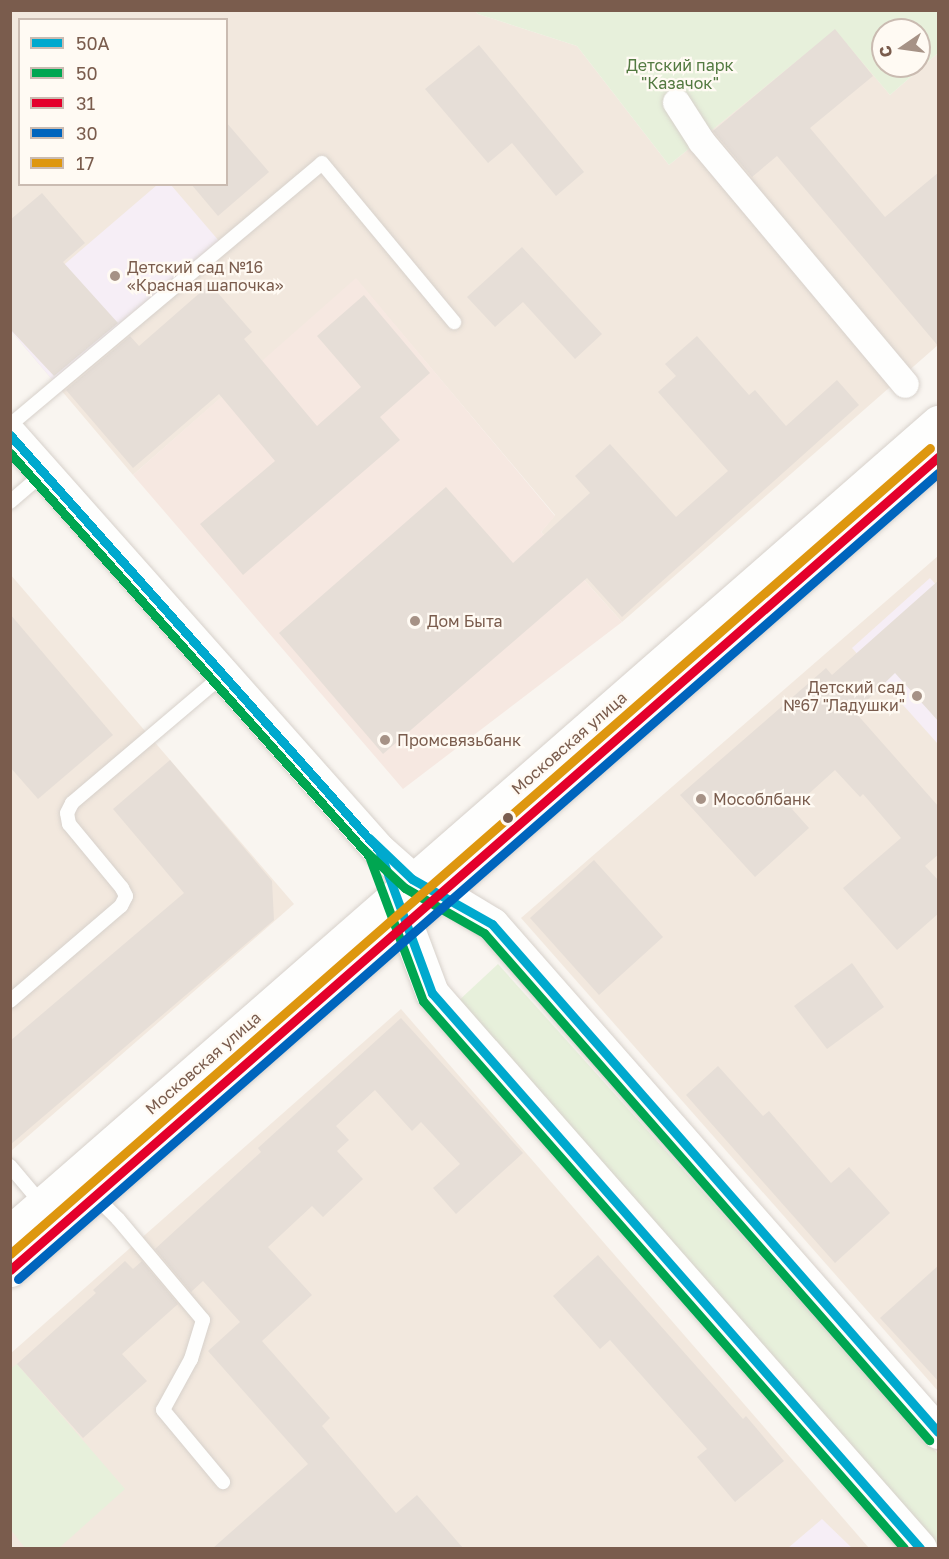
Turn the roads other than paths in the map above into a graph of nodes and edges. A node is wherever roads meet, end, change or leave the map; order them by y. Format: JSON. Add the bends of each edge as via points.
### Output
{"nodes":[{"id":1,"x":676,"y":102,"type":"dead end"},
{"id":2,"x":454,"y":322,"type":"dead end"},
{"id":3,"x":905,"y":384,"type":"dead end"},
{"id":4,"x":939,"y":422,"type":"edge"},
{"id":5,"x":10,"y":425,"type":"edge"},
{"id":6,"x":10,"y":434,"type":"edge"},
{"id":7,"x":939,"y":457,"type":"edge"},
{"id":8,"x":45,"y":472,"type":"junction"},
{"id":9,"x":10,"y":502,"type":"edge"},
{"id":10,"x":224,"y":674,"type":"junction"},
{"id":11,"x":413,"y":898,"type":"junction"},
{"id":12,"x":10,"y":1001,"type":"edge"},
{"id":13,"x":10,"y":1166,"type":"edge"},
{"id":14,"x":95,"y":1196,"type":"junction"},
{"id":15,"x":42,"y":1204,"type":"junction"},
{"id":16,"x":10,"y":1232,"type":"edge"},
{"id":17,"x":10,"y":1270,"type":"edge"},
{"id":18,"x":939,"y":1432,"type":"edge"},
{"id":19,"x":223,"y":1482,"type":"dead end"},
{"id":20,"x":920,"y":1548,"type":"edge"}],
"edges":[{"from":1,"to":3,"type":"street","via":[[701,141]]},
{"from":2,"to":5,"type":"lane","via":[[322,163]]},
{"from":4,"to":11,"type":"main road","name":"Московская улица"},
{"from":6,"to":8,"type":"main road"},
{"from":7,"to":11,"type":"main road","name":"Московская улица"},
{"from":8,"to":9,"type":"lane"},
{"from":8,"to":10,"type":"main road"},
{"from":10,"to":11,"type":"main road","via":[[379,850]]},
{"from":10,"to":12,"type":"lane","via":[[72,803],[67,813],[69,824],[126,896],[121,906]]},
{"from":11,"to":14,"type":"main road","name":"Московская улица"},
{"from":11,"to":15,"type":"main road","name":"Московская улица"},
{"from":11,"to":18,"type":"main road","via":[[492,924]]},
{"from":11,"to":20,"type":"main road","via":[[432,993]]},
{"from":13,"to":15,"type":"lane"},
{"from":14,"to":17,"type":"main road","name":"Московская улица"},
{"from":14,"to":19,"type":"lane","via":[[203,1320],[191,1359],[163,1410]]},
{"from":15,"to":16,"type":"main road","name":"Московская улица"}]}
